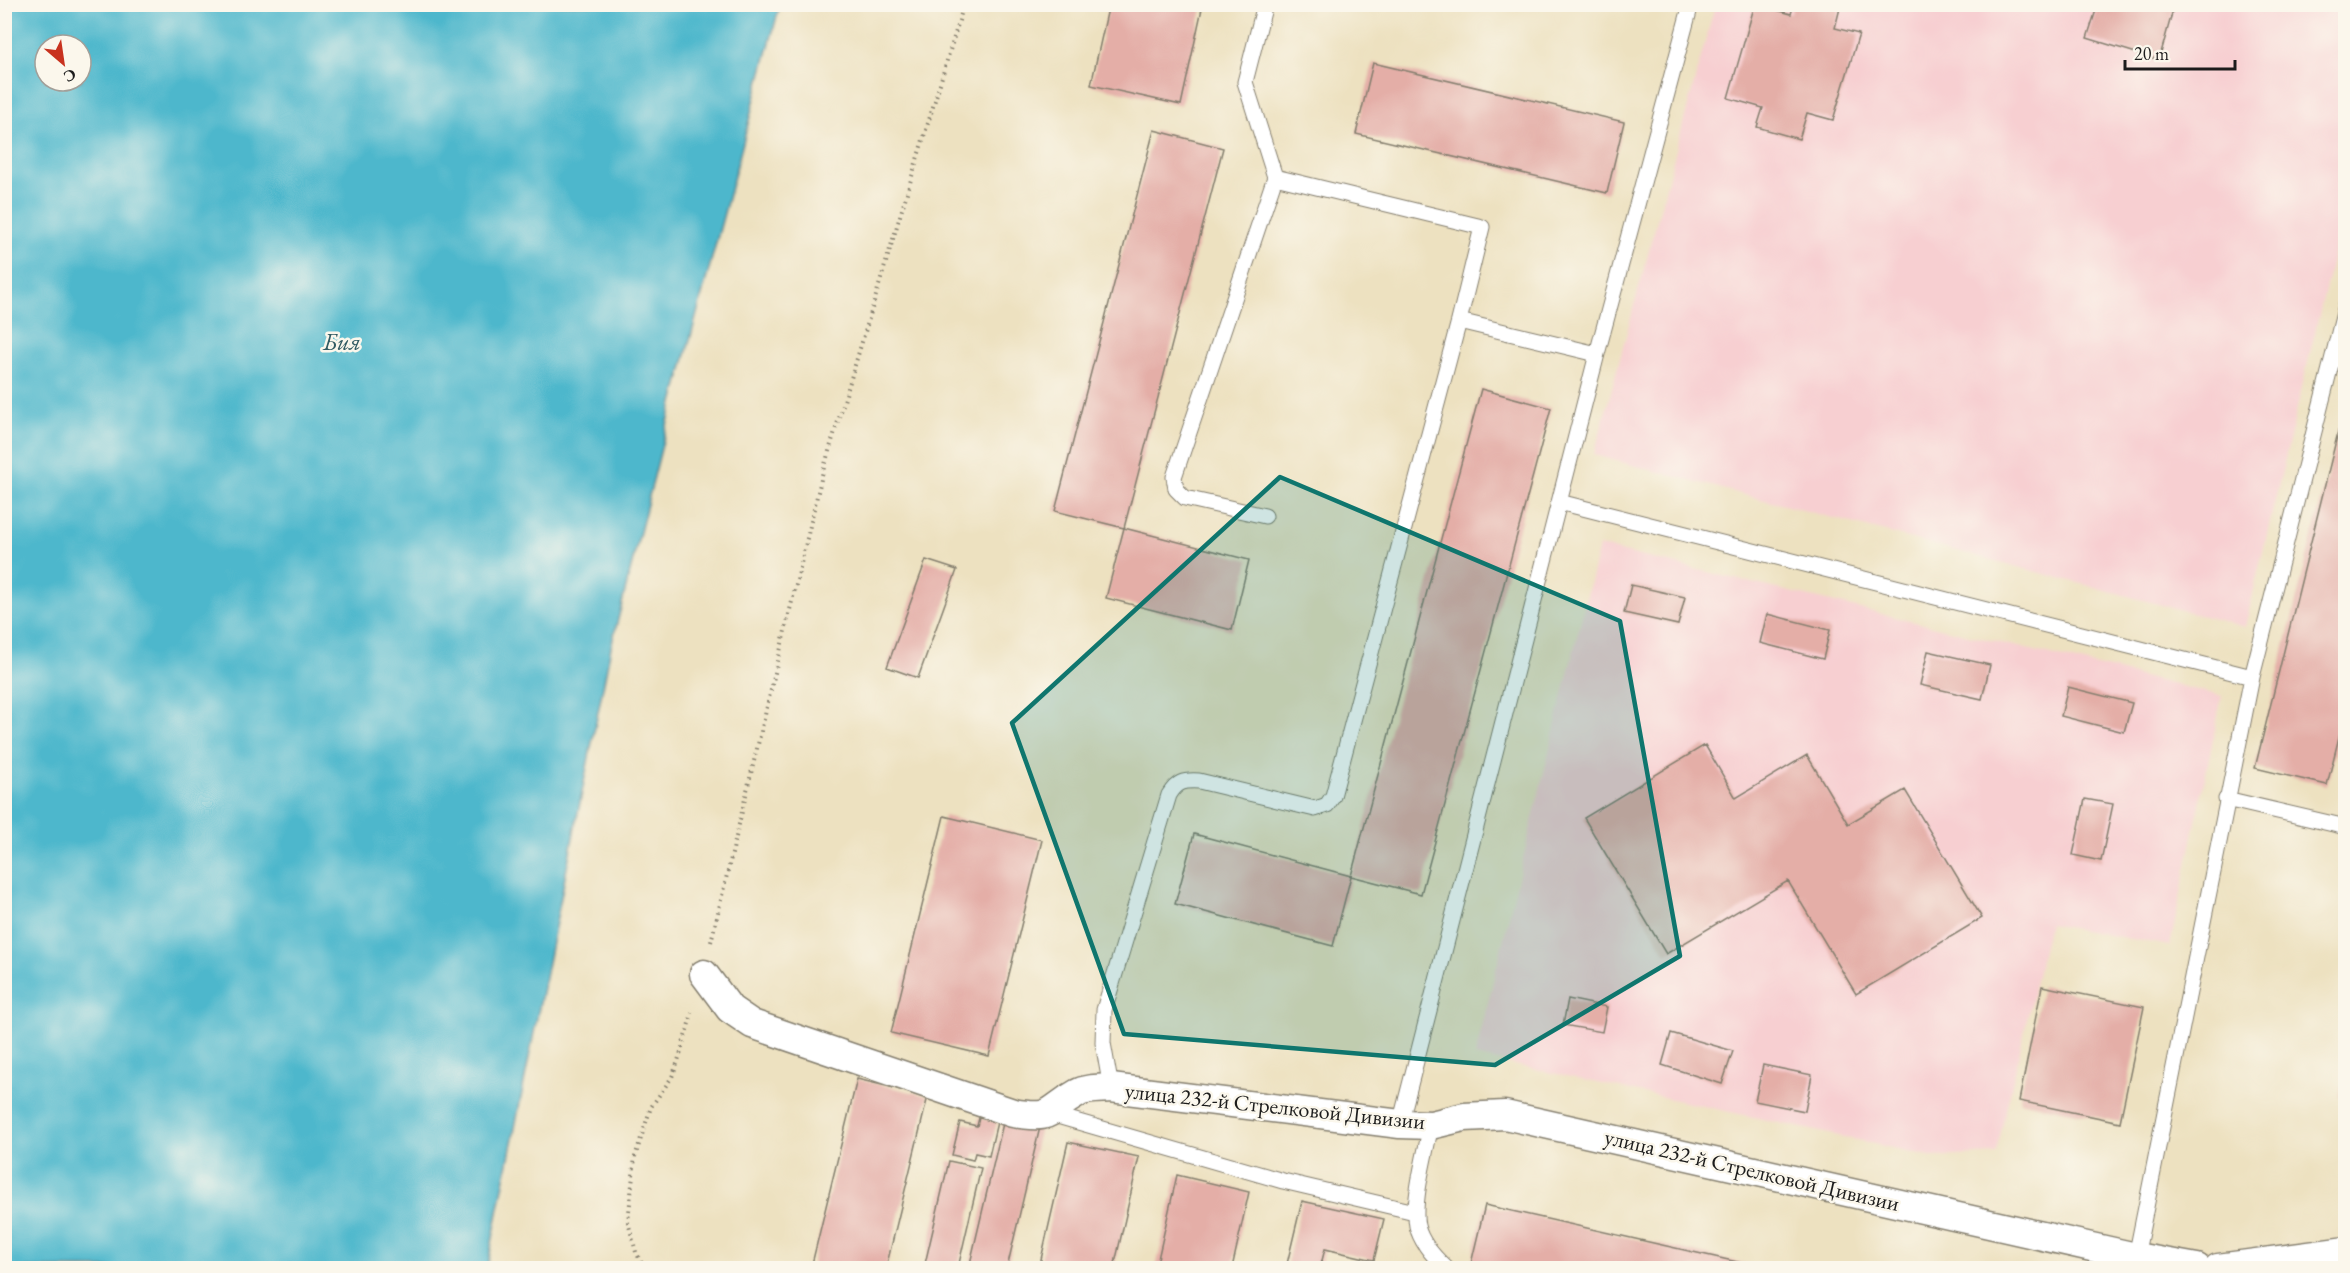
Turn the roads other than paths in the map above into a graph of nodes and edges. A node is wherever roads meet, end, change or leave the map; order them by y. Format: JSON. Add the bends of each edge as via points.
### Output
{"nodes":[{"id":1,"x":1265,"y":4,"type":"edge"},
{"id":2,"x":1691,"y":4,"type":"edge"},
{"id":3,"x":1275,"y":177,"type":"junction"},
{"id":4,"x":2346,"y":305,"type":"edge"},
{"id":5,"x":1459,"y":321,"type":"junction"},
{"id":6,"x":1597,"y":354,"type":"junction"},
{"id":7,"x":1559,"y":502,"type":"junction"},
{"id":8,"x":1265,"y":516,"type":"dead end"},
{"id":9,"x":2252,"y":677,"type":"junction"},
{"id":10,"x":2226,"y":799,"type":"junction"},
{"id":11,"x":2346,"y":827,"type":"edge"},
{"id":12,"x":704,"y":974,"type":"road end"},
{"id":13,"x":1111,"y":1088,"type":"junction"},
{"id":14,"x":1061,"y":1116,"type":"dead end"},
{"id":15,"x":1400,"y":1124,"type":"junction"},
{"id":16,"x":1431,"y":1125,"type":"junction"},
{"id":17,"x":1415,"y":1212,"type":"junction"},
{"id":18,"x":2346,"y":1251,"type":"edge"},
{"id":19,"x":2136,"y":1257,"type":"junction"},
{"id":20,"x":1446,"y":1269,"type":"edge"},
{"id":21,"x":2197,"y":1269,"type":"edge"},
{"id":22,"x":2218,"y":1269,"type":"edge"}],
"edges":[{"from":1,"to":3,"type":"lane","via":[[1245,82]]},
{"from":2,"to":6,"type":"lane"},
{"from":3,"to":5,"type":"lane","via":[[1482,227]]},
{"from":3,"to":8,"type":"lane","via":[[1174,477],[1176,489],[1185,498]]},
{"from":4,"to":9,"type":"lane"},
{"from":5,"to":6,"type":"lane"},
{"from":5,"to":13,"type":"lane","via":[[1333,796],[1327,805],[1315,809],[1198,781],[1183,780],[1175,785],[1104,1010],[1103,1043]]},
{"from":6,"to":7,"type":"lane"},
{"from":7,"to":9,"type":"lane"},
{"from":7,"to":15,"type":"lane"},
{"from":9,"to":10,"type":"lane"},
{"from":10,"to":11,"type":"lane"},
{"from":10,"to":19,"type":"lane"},
{"from":12,"to":13,"type":"street","name":"улица 232-й Стрелковой Дивизии","via":[[730,1009],[752,1024],[1013,1113],[1036,1117],[1053,1112],[1080,1092]]},
{"from":13,"to":15,"type":"street","name":"улица 232-й Стрелковой Дивизии"},
{"from":14,"to":17,"type":"lane","via":[[1283,1181]]},
{"from":15,"to":16,"type":"street","name":"улица 232-й Стрелковой Дивизии"},
{"from":16,"to":17,"type":"lane"},
{"from":16,"to":19,"type":"street","name":"улица 232-й Стрелковой Дивизии","via":[[1464,1117],[1505,1115]]},
{"from":17,"to":20,"type":"lane","via":[[1430,1253]]},
{"from":18,"to":22,"type":"street"},
{"from":19,"to":21,"type":"street","name":"улица 232-й Стрелковой Дивизии"}]}
